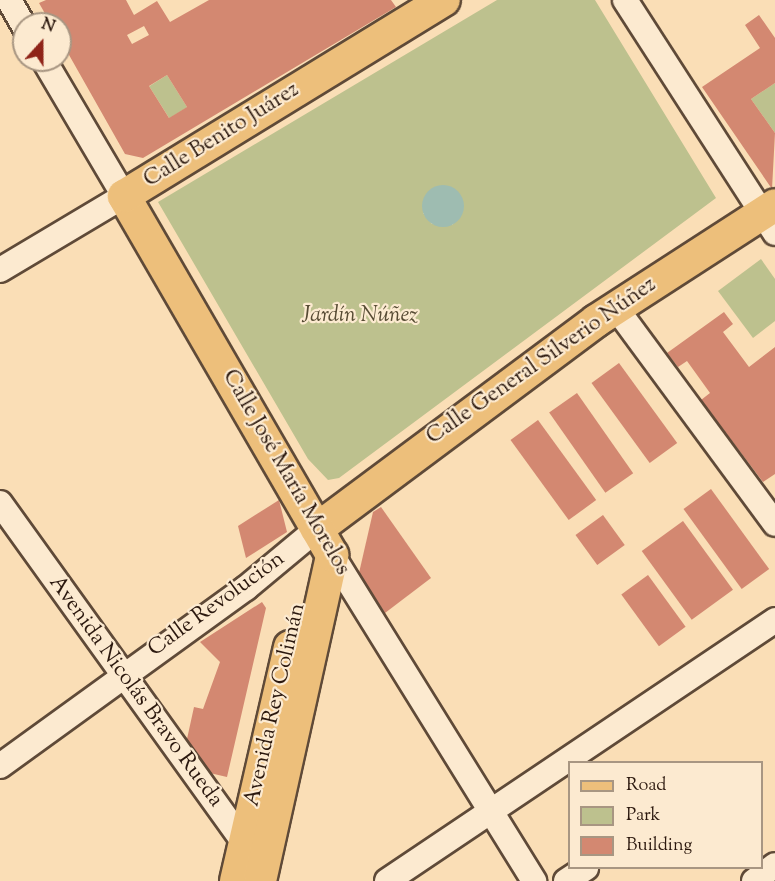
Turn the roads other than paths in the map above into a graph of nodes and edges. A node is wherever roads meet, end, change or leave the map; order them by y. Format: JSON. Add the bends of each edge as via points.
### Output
{"nodes":[{"id":1,"x":444,"y":0,"type":"edge"},
{"id":2,"x":625,"y":0,"type":"edge"},
{"id":3,"x":410,"y":8,"type":"edge"},
{"id":4,"x":51,"y":72,"type":"edge"},
{"id":5,"x":124,"y":196,"type":"junction"},
{"id":6,"x":770,"y":217,"type":"edge"},
{"id":7,"x":0,"y":270,"type":"edge"},
{"id":8,"x":616,"y":308,"type":"junction"},
{"id":9,"x":0,"y":503,"type":"edge"},
{"id":10,"x":775,"y":525,"type":"edge"},
{"id":11,"x":325,"y":542,"type":"junction"},
{"id":12,"x":775,"y":620,"type":"edge"},
{"id":13,"x":120,"y":675,"type":"junction"},
{"id":14,"x":0,"y":766,"type":"edge"},
{"id":15,"x":490,"y":810,"type":"junction"},
{"id":16,"x":244,"y":843,"type":"junction"},
{"id":17,"x":775,"y":865,"type":"edge"},
{"id":18,"x":583,"y":869,"type":"edge"},
{"id":19,"x":257,"y":878,"type":"edge"},
{"id":20,"x":387,"y":881,"type":"edge"},
{"id":21,"x":534,"y":881,"type":"edge"},
{"id":22,"x":566,"y":881,"type":"edge"},
{"id":23,"x":754,"y":881,"type":"edge"}],
"edges":[{"from":1,"to":3,"type":"main road","name":"Calle Benito Juárez"},
{"from":2,"to":6,"type":"street"},
{"from":3,"to":5,"type":"main road","name":"Calle Benito Juárez"},
{"from":4,"to":5,"type":"street","name":"Calle José María Morelos"},
{"from":5,"to":7,"type":"street","name":"Calle Benito Juárez"},
{"from":5,"to":11,"type":"main road","name":"Calle José María Morelos"},
{"from":6,"to":8,"type":"main road","name":"Calle General Silverio Núñez"},
{"from":8,"to":10,"type":"street"},
{"from":8,"to":11,"type":"main road","name":"Calle General Silverio Núñez"},
{"from":9,"to":13,"type":"street","name":"Avenida Nicolás Bravo Rueda"},
{"from":11,"to":13,"type":"street","name":"Calle Revolución","via":[[246,588]]},
{"from":11,"to":15,"type":"street","name":"Calle José María Morelos"},
{"from":11,"to":16,"type":"main road","name":"Avenida Rey Colimán"},
{"from":11,"to":19,"type":"main road","name":"Avenida Rey Colimán"},
{"from":12,"to":15,"type":"street"},
{"from":13,"to":14,"type":"street","name":"Calle Revolución"},
{"from":13,"to":16,"type":"street","name":"Avenida Nicolás Bravo Rueda"},
{"from":15,"to":20,"type":"street"},
{"from":15,"to":21,"type":"street","name":"Calle José María Morelos"},
{"from":16,"to":19,"type":"main road","name":"Avenida Rey Colimán"},
{"from":17,"to":23,"type":"street"},
{"from":18,"to":22,"type":"street"}]}
